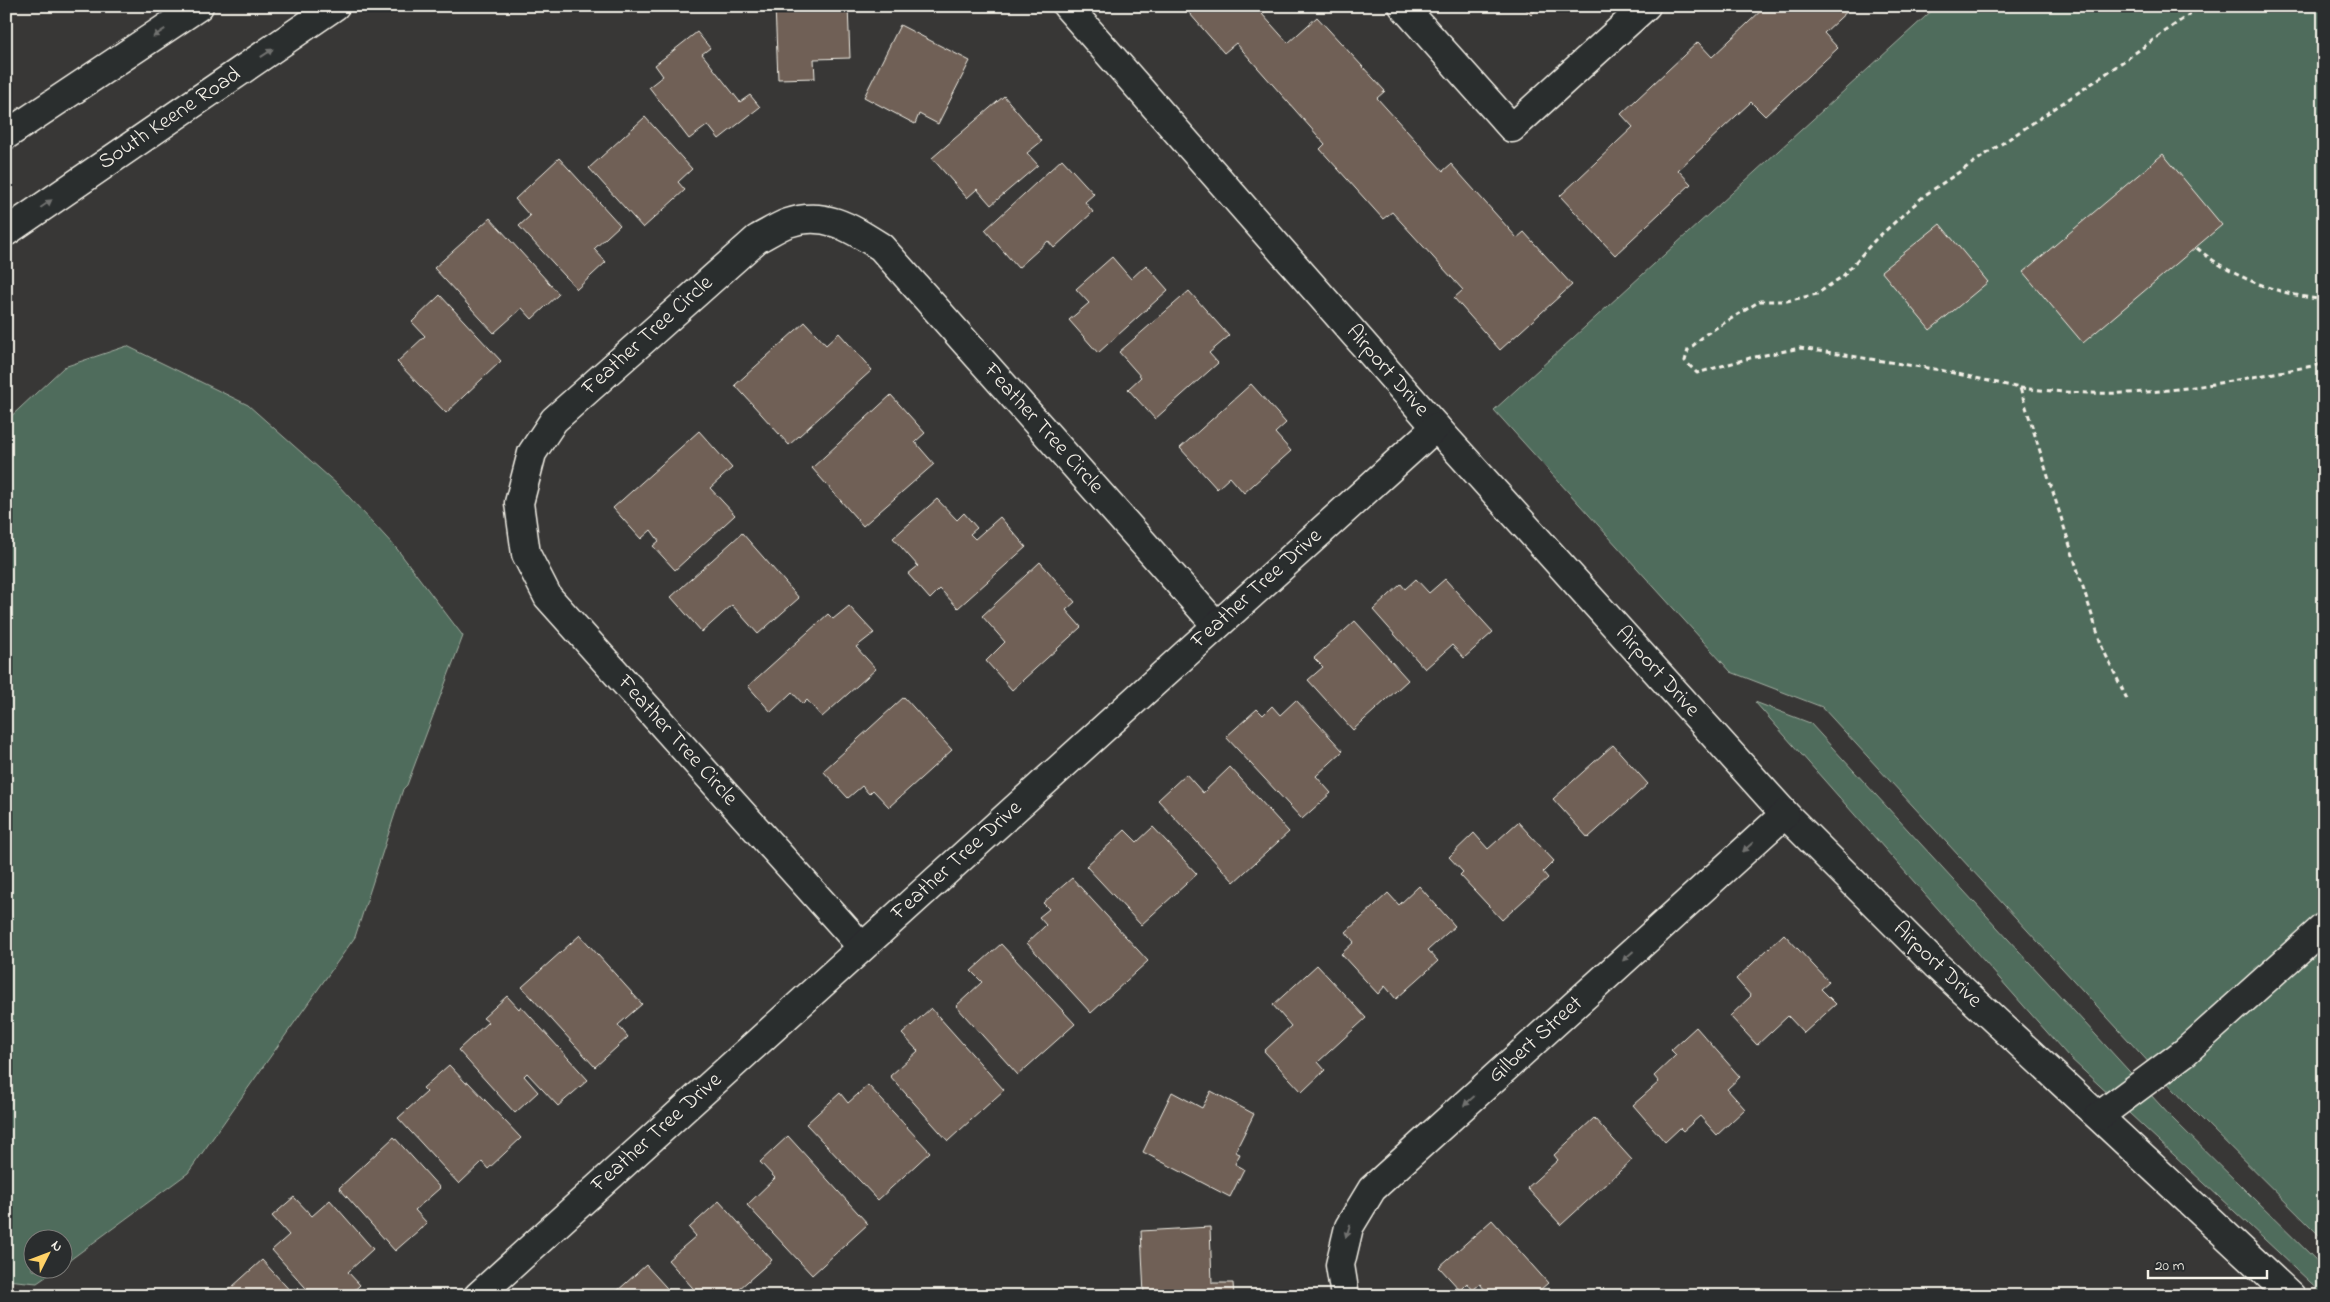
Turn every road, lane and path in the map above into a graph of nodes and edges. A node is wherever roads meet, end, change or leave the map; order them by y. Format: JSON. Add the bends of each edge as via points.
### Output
{"nodes":[{"id":1,"x":199,"y":6,"type":"edge"},
{"id":2,"x":335,"y":6,"type":"edge"},
{"id":3,"x":1067,"y":6,"type":"edge"},
{"id":4,"x":1403,"y":6,"type":"edge"},
{"id":5,"x":1646,"y":6,"type":"edge"},
{"id":6,"x":2201,"y":6,"type":"edge"},
{"id":7,"x":6,"y":135,"type":"edge"},
{"id":8,"x":6,"y":232,"type":"edge"},
{"id":9,"x":2197,"y":248,"type":"dead end"},
{"id":10,"x":2324,"y":300,"type":"edge"},
{"id":11,"x":2324,"y":364,"type":"edge"},
{"id":12,"x":2020,"y":388,"type":"junction"},
{"id":13,"x":1436,"y":428,"type":"junction"},
{"id":14,"x":1216,"y":624,"type":"junction"},
{"id":15,"x":2127,"y":699,"type":"dead end"},
{"id":16,"x":1785,"y":814,"type":"junction"},
{"id":17,"x":2324,"y":927,"type":"edge"},
{"id":18,"x":862,"y":947,"type":"junction"},
{"id":19,"x":2098,"y":1116,"type":"junction"},
{"id":20,"x":478,"y":1296,"type":"edge"},
{"id":21,"x":1345,"y":1296,"type":"edge"},
{"id":22,"x":2291,"y":1296,"type":"edge"}],
"edges":[{"from":1,"to":7,"type":"street","one_way":true},
{"from":8,"to":2,"type":"street","name":"South Keene Road","one_way":true},
{"from":3,"to":13,"type":"street","name":"Airport Drive"},
{"from":4,"to":5,"type":"street","via":[[1512,128]]},
{"from":6,"to":12,"type":"path","via":[[1925,195],[1875,240],[1843,276],[1818,294],[1787,301],[1760,301],[1706,334],[1688,350],[1685,361],[1697,373],[1800,348],[1940,370]]},
{"from":9,"to":10,"type":"path","via":[[2216,264],[2248,279],[2276,290]]},
{"from":11,"to":12,"type":"path","via":[[2187,387],[2129,393],[2070,394]]},
{"from":12,"to":15,"type":"path","via":[[2102,647]]},
{"from":13,"to":14,"type":"street","name":"Feather Tree Drive"},
{"from":13,"to":16,"type":"street","name":"Airport Drive"},
{"from":14,"to":18,"type":"street","name":"Feather Tree Drive"},
{"from":14,"to":18,"type":"street","name":"Feather Tree Circle","via":[[881,247],[853,229],[822,218],[788,223],[757,239],[554,420],[532,453],[519,502],[526,554],[548,597]]},
{"from":16,"to":19,"type":"street","name":"Airport Drive","via":[[1936,966]]},
{"from":16,"to":21,"type":"street","name":"Gilbert Street","one_way":true,"via":[[1372,1189],[1349,1227],[1340,1264]]},
{"from":17,"to":19,"type":"street","via":[[2185,1052]]},
{"from":18,"to":20,"type":"street","name":"Feather Tree Drive"},
{"from":19,"to":22,"type":"street","name":"Airport Drive"}]}
